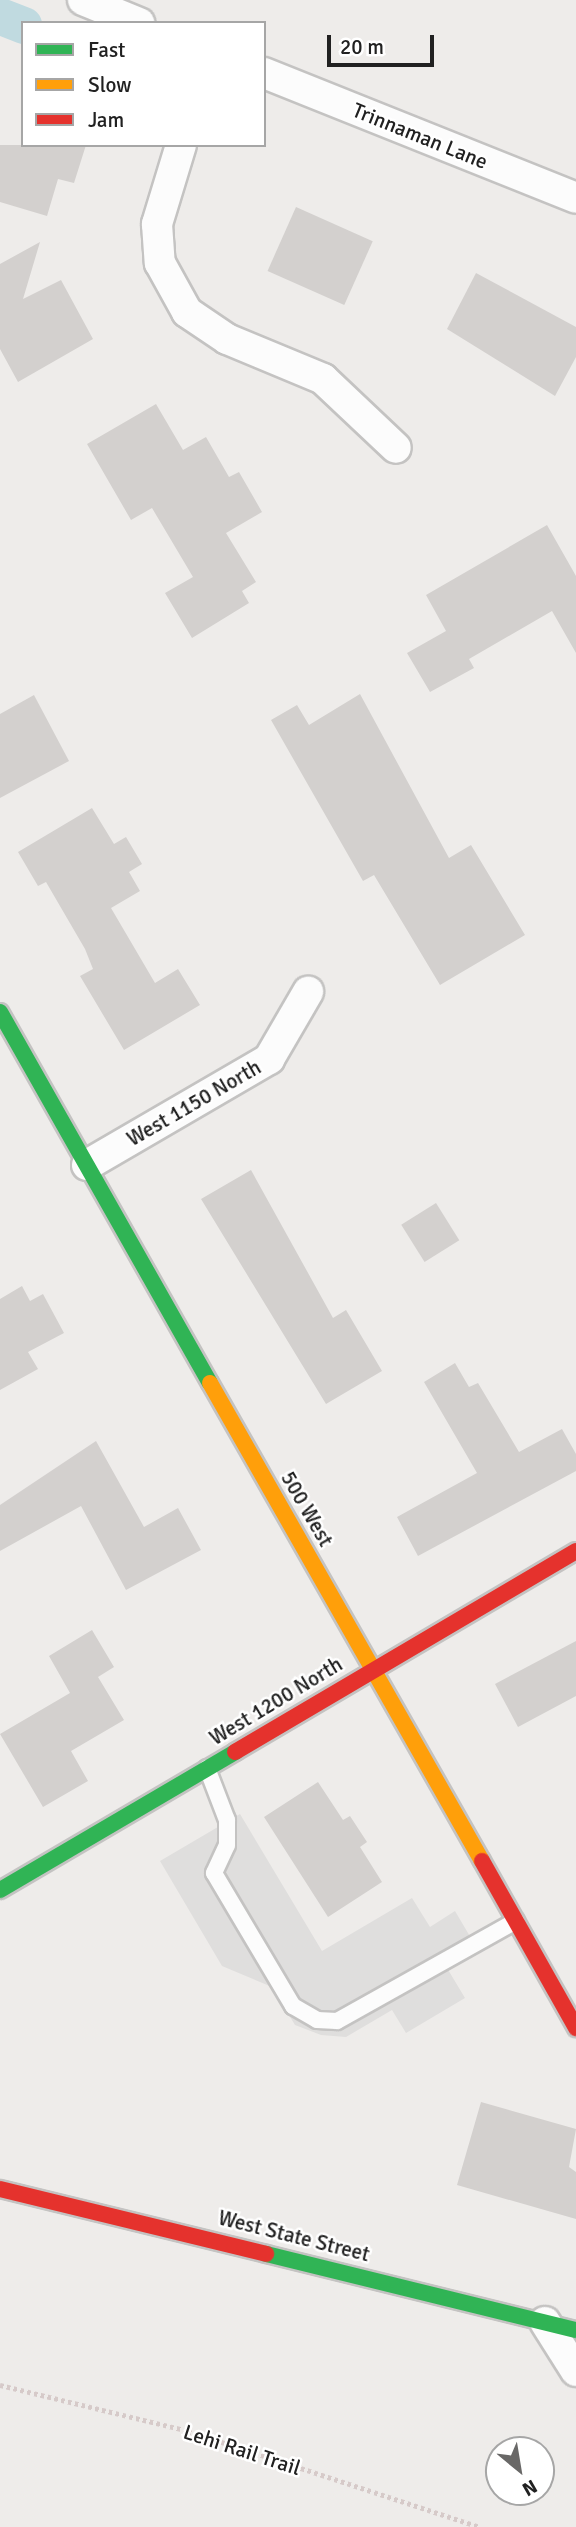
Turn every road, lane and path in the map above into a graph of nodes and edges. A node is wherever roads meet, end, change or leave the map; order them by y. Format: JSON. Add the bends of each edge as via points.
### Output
{"nodes":[{"id":1,"x":83,"y":0,"type":"edge"},
{"id":2,"x":134,"y":21,"type":"edge"},
{"id":3,"x":266,"y":74,"type":"edge"},
{"id":4,"x":180,"y":147,"type":"edge"},
{"id":5,"x":576,"y":198,"type":"edge"},
{"id":6,"x":397,"y":448,"type":"dead end"},
{"id":7,"x":308,"y":992,"type":"dead end"},
{"id":8,"x":0,"y":1013,"type":"edge"},
{"id":9,"x":87,"y":1165,"type":"junction"},
{"id":10,"x":576,"y":1551,"type":"edge"},
{"id":11,"x":373,"y":1667,"type":"junction"},
{"id":12,"x":207,"y":1768,"type":"junction"},
{"id":13,"x":0,"y":1889,"type":"edge"},
{"id":14,"x":516,"y":1920,"type":"junction"},
{"id":15,"x":576,"y":2028,"type":"edge"},
{"id":16,"x":0,"y":2189,"type":"edge"},
{"id":17,"x":545,"y":2322,"type":"junction"},
{"id":18,"x":576,"y":2330,"type":"edge"},
{"id":19,"x":576,"y":2371,"type":"edge"},
{"id":20,"x":0,"y":2385,"type":"edge"},
{"id":21,"x":480,"y":2527,"type":"edge"}],
"edges":[{"from":1,"to":2,"type":"street"},
{"from":3,"to":5,"type":"street","name":"Trinnaman Lane"},
{"from":4,"to":6,"type":"street","via":[[158,224],[160,263],[187,312],[227,339],[323,379]]},
{"from":7,"to":9,"type":"street","name":"West 1150 North","via":[[269,1059]]},
{"from":8,"to":9,"type":"main road","name":"500 West"},
{"from":9,"to":11,"type":"main road","name":"500 West"},
{"from":10,"to":11,"type":"main road","name":"West 1200 North"},
{"from":11,"to":12,"type":"main road","name":"West 1200 North"},
{"from":11,"to":14,"type":"main road","name":"500 West"},
{"from":12,"to":13,"type":"main road","name":"West 1200 North"},
{"from":12,"to":14,"type":"lane","via":[[227,1820],[228,1845],[214,1873],[293,2006],[317,2020],[337,2021]]},
{"from":14,"to":15,"type":"main road","name":"500 West"},
{"from":16,"to":17,"type":"main road","name":"West State Street"},
{"from":17,"to":18,"type":"main road","name":"West State Street"},
{"from":17,"to":19,"type":"street"},
{"from":20,"to":21,"type":"path","name":"Lehi Rail Trail","via":[[188,2431]]}]}
